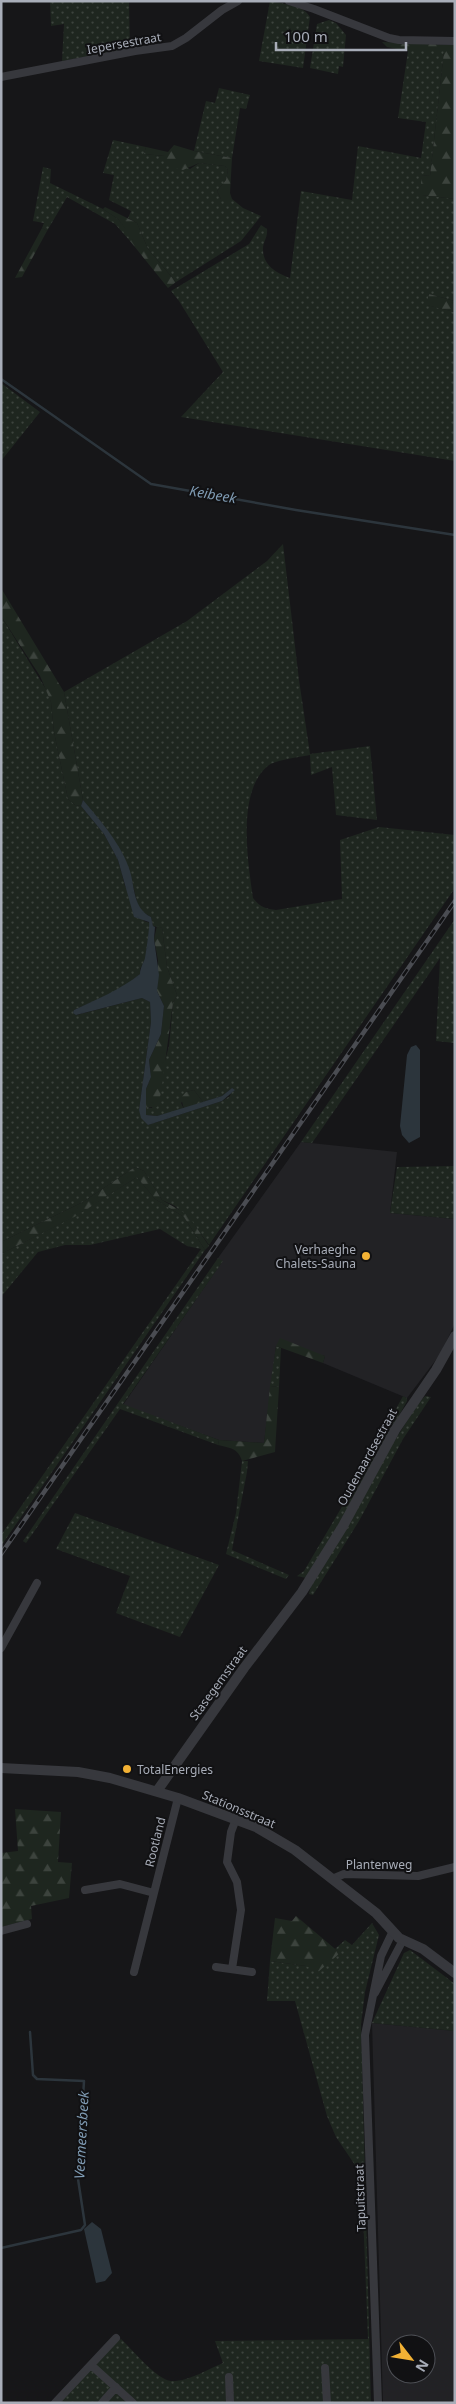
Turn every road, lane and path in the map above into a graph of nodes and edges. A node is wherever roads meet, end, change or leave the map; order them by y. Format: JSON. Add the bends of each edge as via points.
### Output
{"nodes":[{"id":1,"x":238,"y":1,"type":"edge"},
{"id":2,"x":289,"y":1,"type":"edge"},
{"id":3,"x":455,"y":41,"type":"edge"},
{"id":4,"x":1,"y":77,"type":"edge"},
{"id":5,"x":455,"y":1336,"type":"edge"},
{"id":6,"x":37,"y":1583,"type":"dead end"},
{"id":7,"x":302,"y":1592,"type":"joint"},
{"id":8,"x":1,"y":1648,"type":"edge"},
{"id":9,"x":1,"y":1768,"type":"edge"},
{"id":10,"x":157,"y":1790,"type":"junction"},
{"id":11,"x":178,"y":1798,"type":"junction"},
{"id":12,"x":236,"y":1819,"type":"junction"},
{"id":13,"x":455,"y":1867,"type":"edge"},
{"id":14,"x":332,"y":1880,"type":"junction"},
{"id":15,"x":84,"y":1890,"type":"dead end"},
{"id":16,"x":154,"y":1893,"type":"junction"},
{"id":17,"x":27,"y":1924,"type":"dead end"},
{"id":18,"x":1,"y":1931,"type":"edge"},
{"id":19,"x":392,"y":1933,"type":"junction"},
{"id":20,"x":403,"y":1940,"type":"junction"},
{"id":21,"x":216,"y":1967,"type":"dead end"},
{"id":22,"x":232,"y":1969,"type":"junction"},
{"id":23,"x":134,"y":1972,"type":"dead end"},
{"id":24,"x":252,"y":1972,"type":"dead end"},
{"id":25,"x":455,"y":1974,"type":"edge"},
{"id":26,"x":375,"y":1993,"type":"junction"},
{"id":27,"x":116,"y":2338,"type":"dead end"},
{"id":28,"x":91,"y":2365,"type":"junction"},
{"id":29,"x":325,"y":2368,"type":"dead end"},
{"id":30,"x":229,"y":2378,"type":"dead end"},
{"id":31,"x":116,"y":2387,"type":"junction"},
{"id":32,"x":55,"y":2403,"type":"edge"},
{"id":33,"x":102,"y":2403,"type":"edge"},
{"id":34,"x":133,"y":2403,"type":"edge"},
{"id":35,"x":230,"y":2403,"type":"edge"},
{"id":36,"x":327,"y":2403,"type":"edge"},
{"id":37,"x":378,"y":2403,"type":"edge"}],
"edges":[{"from":1,"to":4,"type":"street","name":"Iepersestraat","via":[[172,46]]},
{"from":2,"to":3,"type":"street","via":[[389,38]]},
{"from":5,"to":7,"type":"street","name":"Oudenaardsestraat","via":[[395,1430],[343,1526]]},
{"from":6,"to":8,"type":"street"},
{"from":7,"to":10,"type":"street","name":"Stasegemstraat"},
{"from":9,"to":10,"type":"street","name":"Stationsstraat","via":[[78,1772]]},
{"from":10,"to":11,"type":"street","name":"Stationsstraat"},
{"from":11,"to":12,"type":"street","name":"Stationsstraat"},
{"from":11,"to":16,"type":"street","name":"Rootland"},
{"from":12,"to":14,"type":"street","name":"Stationsstraat","via":[[284,1842]]},
{"from":12,"to":22,"type":"street","via":[[227,1862],[237,1882],[241,1910]]},
{"from":13,"to":14,"type":"street","name":"Plantenweg","via":[[418,1876],[344,1874]]},
{"from":14,"to":19,"type":"street","name":"Stationsstraat","via":[[376,1913]]},
{"from":15,"to":16,"type":"street","via":[[120,1884]]},
{"from":16,"to":23,"type":"street","name":"Rootland"},
{"from":17,"to":18,"type":"street"},
{"from":19,"to":20,"type":"street","name":"Stationsstraat"},
{"from":19,"to":26,"type":"street","name":"Tapuitstraat","via":[[381,1956]]},
{"from":20,"to":25,"type":"street","name":"Stationsstraat","via":[[423,1949]]},
{"from":20,"to":26,"type":"street","name":"Tapuitstraat"},
{"from":21,"to":22,"type":"street"},
{"from":22,"to":24,"type":"street"},
{"from":26,"to":37,"type":"street","name":"Tapuitstraat","via":[[365,2035]]},
{"from":27,"to":28,"type":"street"},
{"from":28,"to":31,"type":"street"},
{"from":28,"to":32,"type":"street"},
{"from":29,"to":36,"type":"street"},
{"from":30,"to":35,"type":"street"},
{"from":31,"to":33,"type":"street"},
{"from":31,"to":34,"type":"street"}]}
